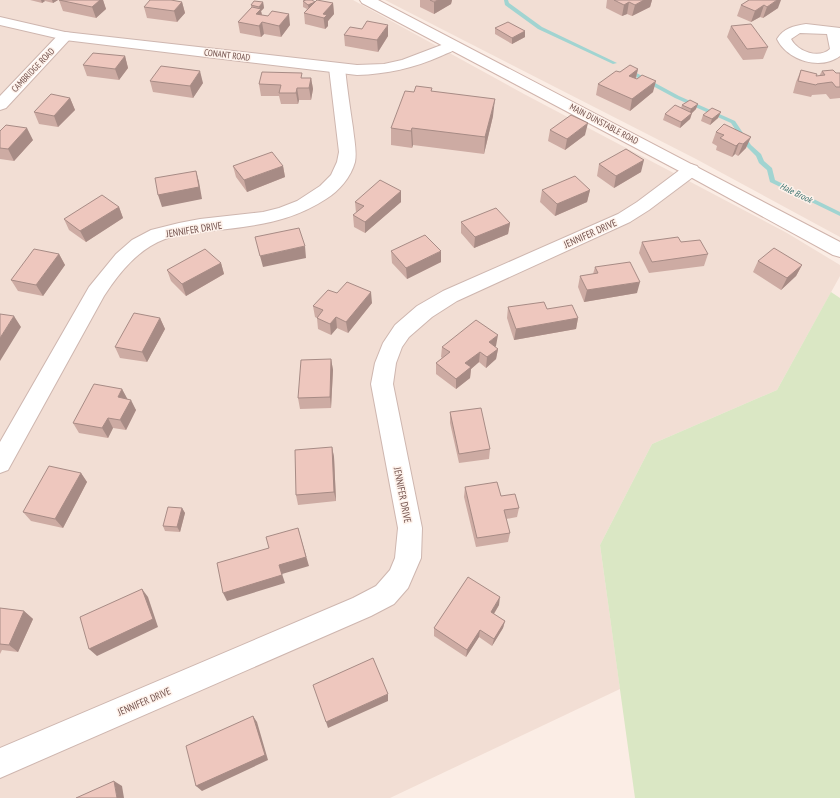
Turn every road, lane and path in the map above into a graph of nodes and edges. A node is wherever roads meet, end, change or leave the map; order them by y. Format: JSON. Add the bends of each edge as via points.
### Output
{"nodes":[{"id":1,"x":370,"y":1,"type":"edge"},
{"id":2,"x":0,"y":21,"type":"edge"},
{"id":3,"x":65,"y":36,"type":"junction"},
{"id":4,"x":452,"y":45,"type":"junction"},
{"id":5,"x":337,"y":68,"type":"junction"},
{"id":6,"x":0,"y":105,"type":"edge"},
{"id":7,"x":692,"y":170,"type":"junction"},
{"id":8,"x":840,"y":250,"type":"edge"},
{"id":9,"x":0,"y":463,"type":"edge"},
{"id":10,"x":0,"y":763,"type":"edge"}],
"edges":[{"from":1,"to":4,"type":"street","name":"MAIN DUNSTABLE ROAD"},
{"from":2,"to":3,"type":"street","name":"CONANT ROAD"},
{"from":3,"to":5,"type":"street","name":"CONANT ROAD"},
{"from":3,"to":6,"type":"street","name":"CAMBRIDGE ROAD"},
{"from":4,"to":5,"type":"street","name":"CONANT ROAD","via":[[426,58],[395,68]]},
{"from":4,"to":7,"type":"street","name":"MAIN DUNSTABLE ROAD"},
{"from":5,"to":9,"type":"street","name":"JENNIFER DRIVE","via":[[347,149],[339,177],[329,189],[302,208],[272,217],[179,229],[157,235],[140,244],[123,258],[96,292]]},
{"from":7,"to":8,"type":"street","name":"MAIN DUNSTABLE ROAD"},
{"from":7,"to":10,"type":"street","name":"JENNIFER DRIVE","via":[[624,218],[439,302],[418,316],[401,332],[390,348],[382,384],[410,536],[408,558],[399,579],[385,595]]}]}
